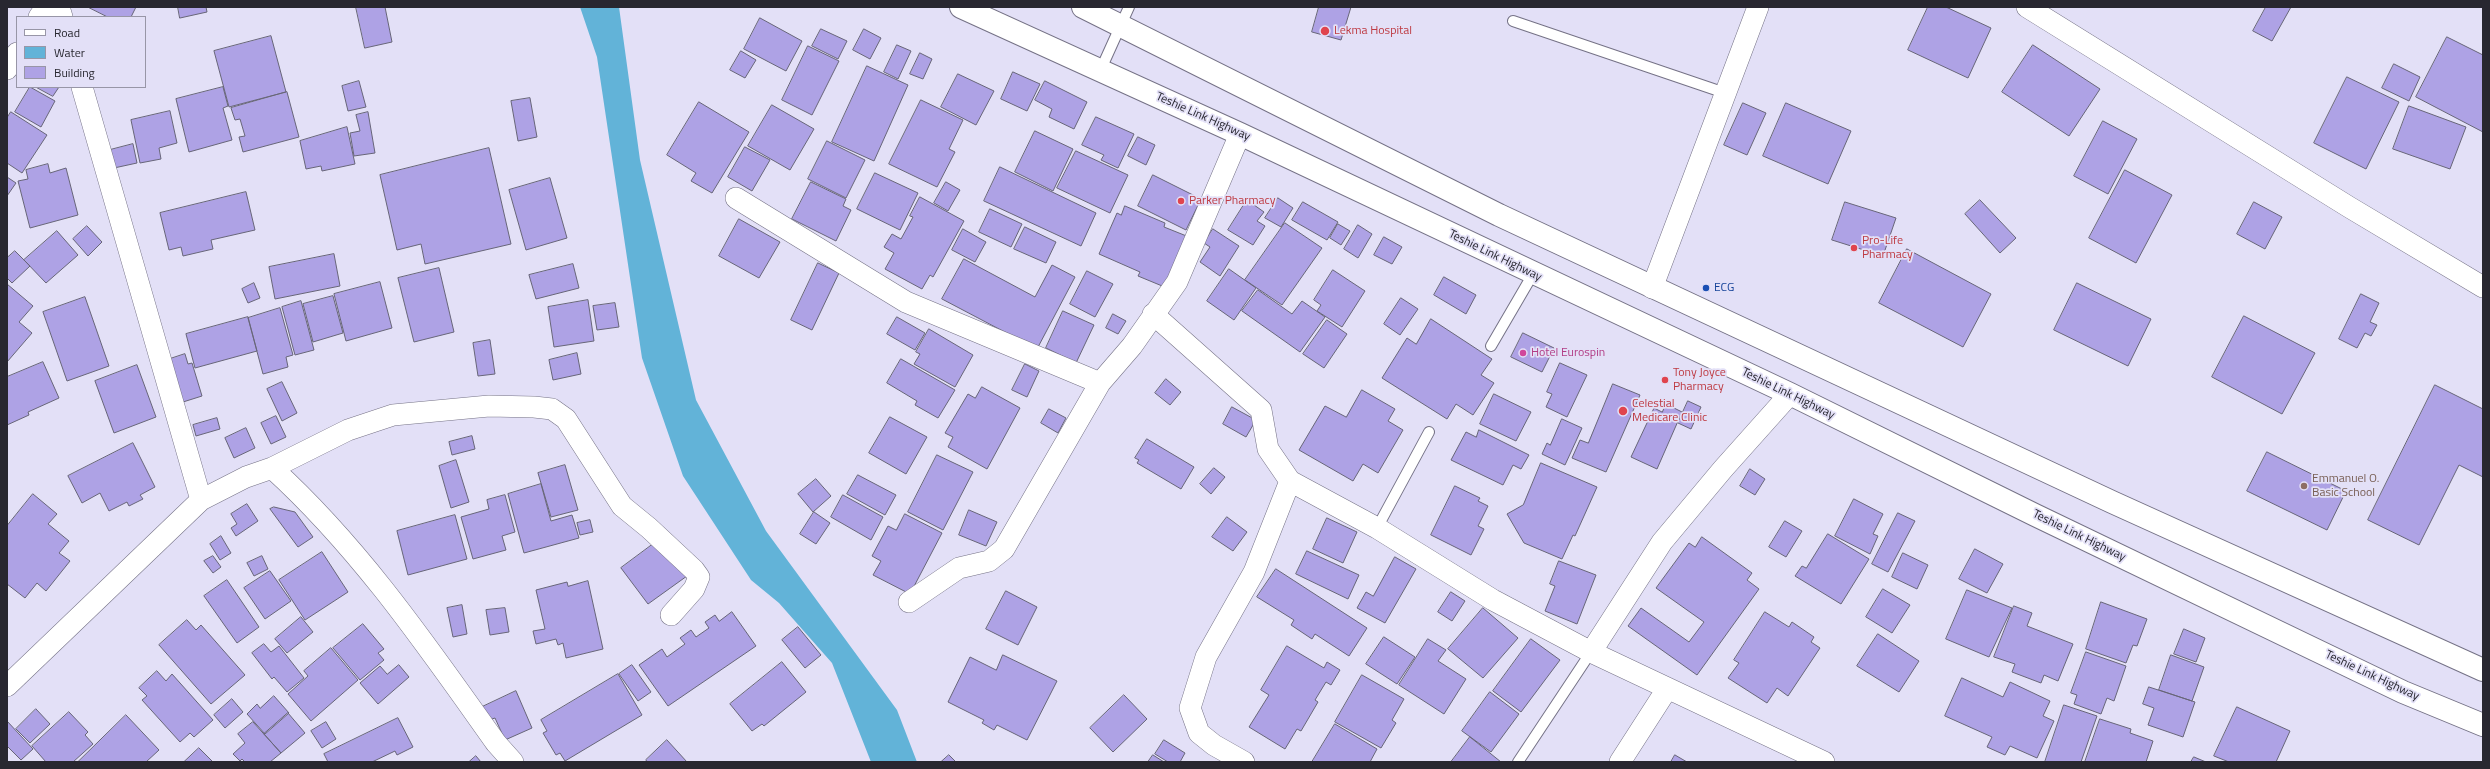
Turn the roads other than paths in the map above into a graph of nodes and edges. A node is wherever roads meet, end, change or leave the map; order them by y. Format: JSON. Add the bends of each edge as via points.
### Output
{"nodes":[{"id":1,"x":46,"y":7,"type":"edge"},
{"id":2,"x":961,"y":7,"type":"edge"},
{"id":3,"x":1084,"y":7,"type":"edge"},
{"id":4,"x":1758,"y":7,"type":"edge"},
{"id":5,"x":2027,"y":7,"type":"edge"},
{"id":6,"x":40,"y":16,"type":"edge"},
{"id":7,"x":1125,"y":16,"type":"edge"},
{"id":8,"x":1513,"y":21,"type":"dead end"},
{"id":9,"x":16,"y":55,"type":"edge"},
{"id":10,"x":7,"y":69,"type":"edge"},
{"id":11,"x":1101,"y":69,"type":"junction"},
{"id":12,"x":82,"y":88,"type":"edge"},
{"id":13,"x":1726,"y":93,"type":"junction"},
{"id":14,"x":1240,"y":134,"type":"junction"},
{"id":15,"x":736,"y":198,"type":"dead end"},
{"id":16,"x":1533,"y":274,"type":"junction"},
{"id":17,"x":2483,"y":287,"type":"edge"},
{"id":18,"x":1652,"y":288,"type":"junction"},
{"id":19,"x":1153,"y":314,"type":"junction"},
{"id":20,"x":1491,"y":346,"type":"dead end"},
{"id":21,"x":1100,"y":382,"type":"junction"},
{"id":22,"x":1790,"y":394,"type":"junction"},
{"id":23,"x":1429,"y":432,"type":"dead end"},
{"id":24,"x":272,"y":468,"type":"junction"},
{"id":25,"x":1290,"y":481,"type":"junction"},
{"id":26,"x":201,"y":500,"type":"junction"},
{"id":27,"x":1377,"y":528,"type":"junction"},
{"id":28,"x":910,"y":602,"type":"dead end"},
{"id":29,"x":671,"y":615,"type":"dead end"},
{"id":30,"x":1591,"y":652,"type":"junction"},
{"id":31,"x":2483,"y":670,"type":"edge"},
{"id":32,"x":7,"y":686,"type":"edge"},
{"id":33,"x":1667,"y":688,"type":"junction"},
{"id":34,"x":2483,"y":725,"type":"edge"},
{"id":35,"x":513,"y":762,"type":"edge"},
{"id":36,"x":1244,"y":762,"type":"edge"},
{"id":37,"x":1518,"y":762,"type":"edge"},
{"id":38,"x":1620,"y":762,"type":"edge"},
{"id":39,"x":1824,"y":762,"type":"edge"}],
"edges":[{"from":1,"to":6,"type":"street"},
{"from":2,"to":11,"type":"main road","name":"Teshie Link Highway"},
{"from":3,"to":7,"type":"main road"},
{"from":4,"to":13,"type":"street"},
{"from":5,"to":17,"type":"street"},
{"from":7,"to":11,"type":"lane"},
{"from":7,"to":18,"type":"main road","via":[[1499,215]]},
{"from":8,"to":13,"type":"lane"},
{"from":9,"to":10,"type":"street"},
{"from":11,"to":14,"type":"main road","name":"Teshie Link Highway"},
{"from":12,"to":26,"type":"street"},
{"from":13,"to":18,"type":"street"},
{"from":14,"to":16,"type":"main road","name":"Teshie Link Highway"},
{"from":14,"to":19,"type":"street","via":[[1176,282]]},
{"from":15,"to":21,"type":"street","via":[[906,302]]},
{"from":16,"to":20,"type":"lane"},
{"from":16,"to":22,"type":"main road","name":"Teshie Link Highway"},
{"from":18,"to":31,"type":"main road","via":[[2133,512]]},
{"from":19,"to":21,"type":"street","via":[[1132,346]]},
{"from":19,"to":25,"type":"street","via":[[1261,410],[1268,449]]},
{"from":21,"to":28,"type":"street","via":[[1004,549],[989,561],[959,568]]},
{"from":22,"to":30,"type":"street","via":[[1662,542]]},
{"from":22,"to":34,"type":"main road","name":"Teshie Link Highway","via":[[2403,692]]},
{"from":23,"to":27,"type":"lane"},
{"from":24,"to":26,"type":"street","via":[[246,477]]},
{"from":24,"to":29,"type":"street","via":[[348,430],[393,415],[489,406],[552,409],[566,419],[622,506],[649,528],[699,577],[694,589]]},
{"from":24,"to":35,"type":"street","via":[[308,500],[393,599],[496,743]]},
{"from":25,"to":27,"type":"street"},
{"from":25,"to":36,"type":"street","via":[[1254,572],[1206,657],[1190,708],[1200,734]]},
{"from":26,"to":32,"type":"street"},
{"from":27,"to":30,"type":"street","via":[[1493,600]]},
{"from":30,"to":33,"type":"street"},
{"from":30,"to":37,"type":"lane"},
{"from":33,"to":38,"type":"street"},
{"from":33,"to":39,"type":"street"}]}
